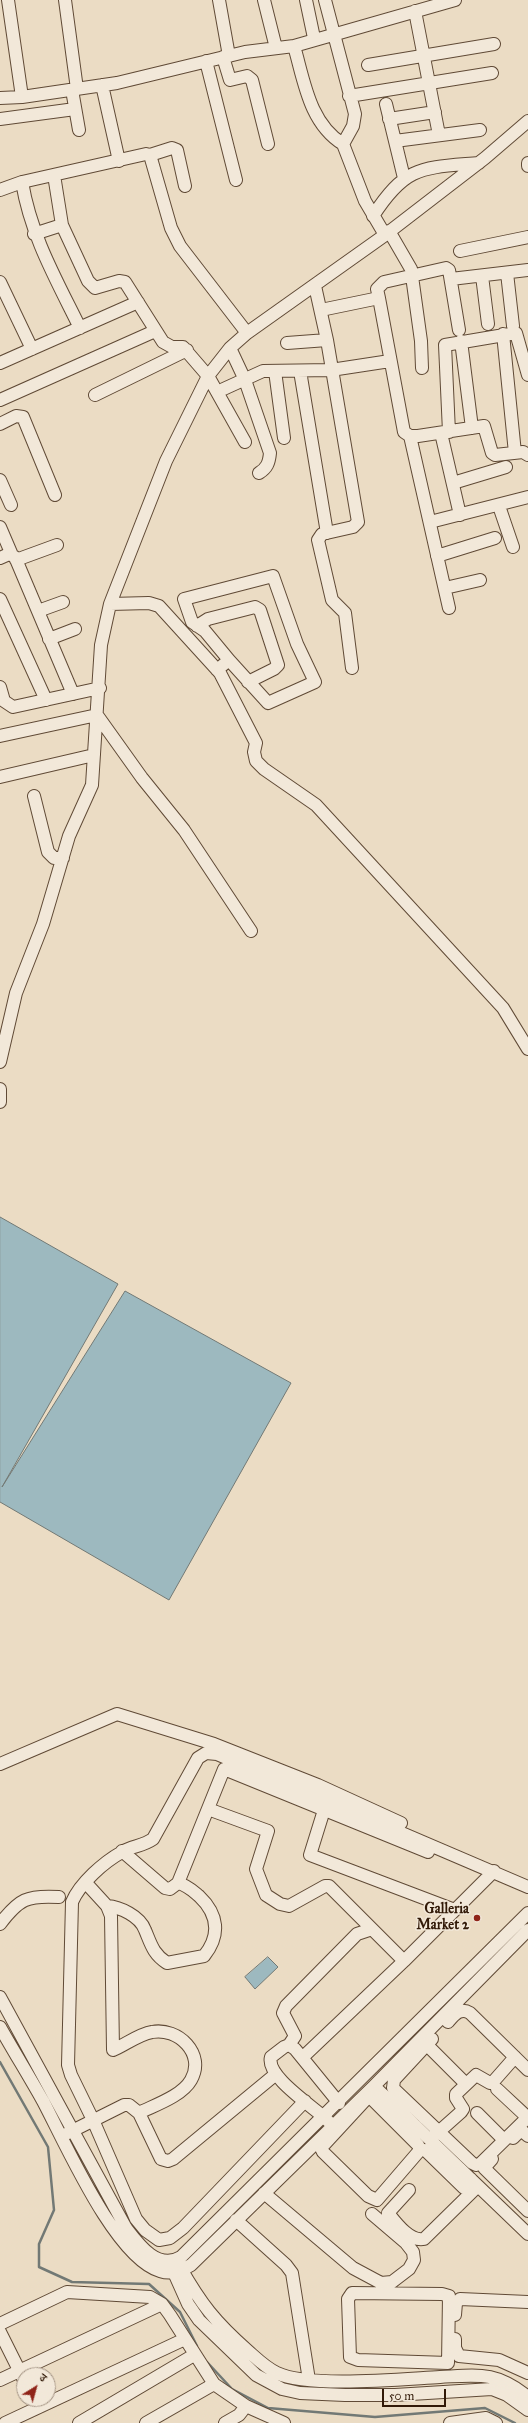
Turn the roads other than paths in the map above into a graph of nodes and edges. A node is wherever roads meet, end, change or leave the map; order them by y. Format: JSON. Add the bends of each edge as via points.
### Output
{"nodes":[{"id":1,"x":8,"y":0,"type":"edge"},
{"id":2,"x":65,"y":0,"type":"edge"},
{"id":3,"x":219,"y":0,"type":"edge"},
{"id":4,"x":264,"y":0,"type":"edge"},
{"id":5,"x":306,"y":0,"type":"edge"},
{"id":6,"x":325,"y":0,"type":"edge"},
{"id":7,"x":455,"y":0,"type":"edge"},
{"id":8,"x":418,"y":7,"type":"edge"},
{"id":9,"x":334,"y":34,"type":"junction"},
{"id":10,"x":314,"y":38,"type":"junction"},
{"id":11,"x":494,"y":44,"type":"dead end"},
{"id":12,"x":294,"y":46,"type":"junction"},
{"id":13,"x":276,"y":48,"type":"junction"},
{"id":14,"x":425,"y":55,"type":"junction"},
{"id":15,"x":226,"y":57,"type":"junction"},
{"id":16,"x":206,"y":61,"type":"junction"},
{"id":17,"x":368,"y":66,"type":"dead end"},
{"id":18,"x":492,"y":73,"type":"dead end"},
{"id":19,"x":430,"y":83,"type":"junction"},
{"id":20,"x":102,"y":85,"type":"junction"},
{"id":21,"x":75,"y":90,"type":"junction"},
{"id":22,"x":349,"y":96,"type":"junction"},
{"id":23,"x":22,"y":97,"type":"junction"},
{"id":24,"x":0,"y":98,"type":"edge"},
{"id":25,"x":386,"y":104,"type":"dead end"},
{"id":26,"x":75,"y":109,"type":"junction"},
{"id":27,"x":435,"y":112,"type":"junction"},
{"id":28,"x":0,"y":119,"type":"edge"},
{"id":29,"x":389,"y":119,"type":"junction"},
{"id":30,"x":528,"y":121,"type":"edge"},
{"id":31,"x":79,"y":130,"type":"dead end"},
{"id":32,"x":480,"y":130,"type":"dead end"},
{"id":33,"x":440,"y":135,"type":"junction"},
{"id":34,"x":394,"y":140,"type":"junction"},
{"id":35,"x":268,"y":144,"type":"dead end"},
{"id":36,"x":342,"y":144,"type":"junction"},
{"id":37,"x":150,"y":155,"type":"junction"},
{"id":38,"x":119,"y":161,"type":"junction"},
{"id":39,"x":479,"y":162,"type":"junction"},
{"id":40,"x":528,"y":163,"type":"edge"},
{"id":41,"x":528,"y":166,"type":"edge"},
{"id":42,"x":54,"y":175,"type":"junction"},
{"id":43,"x":404,"y":178,"type":"junction"},
{"id":44,"x":236,"y":180,"type":"dead end"},
{"id":45,"x":22,"y":182,"type":"junction"},
{"id":46,"x":185,"y":186,"type":"dead end"},
{"id":47,"x":0,"y":190,"type":"edge"},
{"id":48,"x":373,"y":216,"type":"junction"},
{"id":49,"x":62,"y":225,"type":"junction"},
{"id":50,"x":387,"y":233,"type":"junction"},
{"id":51,"x":34,"y":234,"type":"junction"},
{"id":52,"x":528,"y":237,"type":"edge"},
{"id":53,"x":460,"y":251,"type":"dead end"},
{"id":54,"x":528,"y":270,"type":"edge"},
{"id":55,"x":507,"y":273,"type":"junction"},
{"id":56,"x":412,"y":276,"type":"junction"},
{"id":57,"x":482,"y":276,"type":"junction"},
{"id":58,"x":451,"y":279,"type":"junction"},
{"id":59,"x":0,"y":282,"type":"edge"},
{"id":60,"x":315,"y":286,"type":"junction"},
{"id":61,"x":379,"y":298,"type":"junction"},
{"id":62,"x":138,"y":302,"type":"junction"},
{"id":63,"x":321,"y":310,"type":"junction"},
{"id":64,"x":488,"y":324,"type":"dead end"},
{"id":65,"x":513,"y":326,"type":"dead end"},
{"id":66,"x":80,"y":328,"type":"junction"},
{"id":67,"x":155,"y":331,"type":"junction"},
{"id":68,"x":247,"y":333,"type":"junction"},
{"id":69,"x":503,"y":334,"type":"junction"},
{"id":70,"x":460,"y":336,"type":"junction"},
{"id":71,"x":327,"y":340,"type":"junction"},
{"id":72,"x":287,"y":344,"type":"dead end"},
{"id":73,"x":230,"y":348,"type":"junction"},
{"id":74,"x":32,"y":349,"type":"junction"},
{"id":75,"x":188,"y":350,"type":"junction"},
{"id":76,"x":390,"y":361,"type":"junction"},
{"id":77,"x":0,"y":363,"type":"edge"},
{"id":78,"x":422,"y":368,"type":"dead end"},
{"id":79,"x":331,"y":370,"type":"junction"},
{"id":80,"x":275,"y":371,"type":"junction"},
{"id":81,"x":300,"y":372,"type":"junction"},
{"id":82,"x":528,"y":375,"type":"edge"},
{"id":83,"x":208,"y":376,"type":"junction"},
{"id":84,"x":245,"y":380,"type":"junction"},
{"id":85,"x":217,"y":392,"type":"junction"},
{"id":86,"x":95,"y":395,"type":"dead end"},
{"id":87,"x":0,"y":400,"type":"edge"},
{"id":88,"x":0,"y":424,"type":"edge"},
{"id":89,"x":472,"y":428,"type":"junction"},
{"id":90,"x":445,"y":432,"type":"junction"},
{"id":91,"x":410,"y":436,"type":"junction"},
{"id":92,"x":284,"y":438,"type":"dead end"},
{"id":93,"x":245,"y":442,"type":"dead end"},
{"id":94,"x":515,"y":453,"type":"junction"},
{"id":95,"x":528,"y":455,"type":"edge"},
{"id":96,"x":506,"y":467,"type":"dead end"},
{"id":97,"x":258,"y":473,"type":"dead end"},
{"id":98,"x":0,"y":480,"type":"edge"},
{"id":99,"x":453,"y":483,"type":"junction"},
{"id":100,"x":55,"y":495,"type":"dead end"},
{"id":101,"x":528,"y":497,"type":"edge"},
{"id":102,"x":11,"y":505,"type":"dead end"},
{"id":103,"x":499,"y":506,"type":"junction"},
{"id":104,"x":460,"y":515,"type":"junction"},
{"id":105,"x":430,"y":522,"type":"junction"},
{"id":106,"x":0,"y":527,"type":"edge"},
{"id":107,"x":327,"y":532,"type":"junction"},
{"id":108,"x":495,"y":538,"type":"dead end"},
{"id":109,"x":57,"y":545,"type":"dead end"},
{"id":110,"x":513,"y":548,"type":"dead end"},
{"id":111,"x":437,"y":556,"type":"junction"},
{"id":112,"x":0,"y":558,"type":"edge"},
{"id":113,"x":14,"y":558,"type":"junction"},
{"id":114,"x":480,"y":580,"type":"dead end"},
{"id":115,"x":445,"y":588,"type":"junction"},
{"id":116,"x":0,"y":599,"type":"edge"},
{"id":117,"x":63,"y":602,"type":"dead end"},
{"id":118,"x":110,"y":604,"type":"junction"},
{"id":119,"x":449,"y":608,"type":"dead end"},
{"id":120,"x":38,"y":611,"type":"junction"},
{"id":121,"x":197,"y":626,"type":"junction"},
{"id":122,"x":75,"y":629,"type":"dead end"},
{"id":123,"x":49,"y":639,"type":"junction"},
{"id":124,"x":229,"y":660,"type":"junction"},
{"id":125,"x":352,"y":668,"type":"dead end"},
{"id":126,"x":217,"y":670,"type":"junction"},
{"id":127,"x":248,"y":682,"type":"junction"},
{"id":128,"x":0,"y":687,"type":"edge"},
{"id":129,"x":100,"y":688,"type":"junction"},
{"id":130,"x":73,"y":694,"type":"junction"},
{"id":131,"x":46,"y":700,"type":"junction"},
{"id":132,"x":97,"y":715,"type":"junction"},
{"id":133,"x":0,"y":736,"type":"edge"},
{"id":134,"x":94,"y":755,"type":"junction"},
{"id":135,"x":0,"y":777,"type":"edge"},
{"id":136,"x":34,"y":796,"type":"dead end"},
{"id":137,"x":63,"y":858,"type":"junction"},
{"id":138,"x":250,"y":930,"type":"dead end"},
{"id":139,"x":528,"y":1049,"type":"edge"},
{"id":140,"x":0,"y":1062,"type":"edge"},
{"id":141,"x":0,"y":1089,"type":"edge"},
{"id":142,"x":0,"y":1102,"type":"edge"},
{"id":143,"x":0,"y":1764,"type":"edge"},
{"id":144,"x":208,"y":1809,"type":"junction"},
{"id":145,"x":324,"y":1810,"type":"junction"},
{"id":146,"x":122,"y":1851,"type":"junction"},
{"id":147,"x":491,"y":1873,"type":"junction"},
{"id":148,"x":528,"y":1881,"type":"edge"},
{"id":149,"x":86,"y":1883,"type":"junction"},
{"id":150,"x":178,"y":1884,"type":"junction"},
{"id":151,"x":528,"y":1886,"type":"edge"},
{"id":152,"x":59,"y":1897,"type":"dead end"},
{"id":153,"x":107,"y":1906,"type":"junction"},
{"id":154,"x":455,"y":1910,"type":"junction"},
{"id":155,"x":528,"y":1913,"type":"edge"},
{"id":156,"x":0,"y":1924,"type":"edge"},
{"id":157,"x":372,"y":1929,"type":"junction"},
{"id":158,"x":528,"y":1930,"type":"edge"},
{"id":159,"x":404,"y":1961,"type":"junction"},
{"id":160,"x":0,"y":1997,"type":"edge"},
{"id":161,"x":0,"y":2027,"type":"edge"},
{"id":162,"x":424,"y":2042,"type":"junction"},
{"id":163,"x":289,"y":2045,"type":"junction"},
{"id":164,"x":303,"y":2057,"type":"junction"},
{"id":165,"x":515,"y":2057,"type":"junction"},
{"id":166,"x":528,"y":2070,"type":"edge"},
{"id":167,"x":276,"y":2074,"type":"junction"},
{"id":168,"x":466,"y":2084,"type":"junction"},
{"id":169,"x":374,"y":2086,"type":"junction"},
{"id":170,"x":497,"y":2089,"type":"dead end"},
{"id":171,"x":305,"y":2101,"type":"junction"},
{"id":172,"x":339,"y":2102,"type":"junction"},
{"id":173,"x":139,"y":2113,"type":"junction"},
{"id":174,"x":478,"y":2113,"type":"dead end"},
{"id":175,"x":528,"y":2117,"type":"edge"},
{"id":176,"x":93,"y":2120,"type":"junction"},
{"id":177,"x":331,"y":2124,"type":"junction"},
{"id":178,"x":67,"y":2133,"type":"junction"},
{"id":179,"x":416,"y":2134,"type":"junction"},
{"id":180,"x":443,"y":2134,"type":"junction"},
{"id":181,"x":528,"y":2136,"type":"edge"},
{"id":182,"x":504,"y":2140,"type":"junction"},
{"id":183,"x":430,"y":2145,"type":"junction"},
{"id":184,"x":471,"y":2187,"type":"junction"},
{"id":185,"x":409,"y":2190,"type":"dead end"},
{"id":186,"x":264,"y":2192,"type":"junction"},
{"id":187,"x":528,"y":2211,"type":"edge"},
{"id":188,"x":372,"y":2214,"type":"dead end"},
{"id":189,"x":236,"y":2220,"type":"junction"},
{"id":190,"x":526,"y":2229,"type":"edge"},
{"id":191,"x":176,"y":2266,"type":"junction"},
{"id":192,"x":528,"y":2302,"type":"edge"},
{"id":193,"x":162,"y":2304,"type":"junction"},
{"id":194,"x":0,"y":2324,"type":"edge"},
{"id":195,"x":0,"y":2332,"type":"edge"},
{"id":196,"x":185,"y":2339,"type":"junction"},
{"id":197,"x":194,"y":2355,"type":"junction"},
{"id":198,"x":500,"y":2360,"type":"junction"},
{"id":199,"x":386,"y":2362,"type":"junction"},
{"id":200,"x":423,"y":2363,"type":"junction"},
{"id":201,"x":18,"y":2367,"type":"edge"},
{"id":202,"x":40,"y":2367,"type":"edge"},
{"id":203,"x":528,"y":2373,"type":"edge"},
{"id":204,"x":16,"y":2377,"type":"edge"},
{"id":205,"x":494,"y":2377,"type":"junction"},
{"id":206,"x":422,"y":2378,"type":"junction"},
{"id":207,"x":0,"y":2380,"type":"edge"},
{"id":208,"x":309,"y":2380,"type":"junction"},
{"id":209,"x":385,"y":2380,"type":"junction"},
{"id":210,"x":214,"y":2384,"type":"junction"},
{"id":211,"x":56,"y":2395,"type":"edge"},
{"id":212,"x":528,"y":2397,"type":"edge"},
{"id":213,"x":30,"y":2407,"type":"edge"},
{"id":214,"x":528,"y":2410,"type":"edge"},
{"id":215,"x":243,"y":2415,"type":"edge"},
{"id":216,"x":488,"y":2421,"type":"edge"},
{"id":217,"x":5,"y":2423,"type":"edge"},
{"id":218,"x":79,"y":2423,"type":"edge"},
{"id":219,"x":146,"y":2423,"type":"edge"},
{"id":220,"x":225,"y":2423,"type":"edge"},
{"id":221,"x":284,"y":2423,"type":"edge"},
{"id":222,"x":450,"y":2423,"type":"edge"}],
"edges":[{"from":1,"to":23,"type":"street"},
{"from":2,"to":21,"type":"street"},
{"from":3,"to":15,"type":"street"},
{"from":4,"to":13,"type":"street"},
{"from":5,"to":10,"type":"street"},
{"from":6,"to":9,"type":"street"},
{"from":7,"to":8,"type":"street"},
{"from":8,"to":9,"type":"street"},
{"from":8,"to":14,"type":"street"},
{"from":9,"to":10,"type":"street"},
{"from":9,"to":22,"type":"street"},
{"from":10,"to":12,"type":"street"},
{"from":11,"to":14,"type":"street"},
{"from":12,"to":13,"type":"street"},
{"from":12,"to":36,"type":"street","via":[[316,117],[324,129]]},
{"from":13,"to":15,"type":"street"},
{"from":14,"to":17,"type":"street"},
{"from":14,"to":19,"type":"street"},
{"from":15,"to":16,"type":"street"},
{"from":15,"to":35,"type":"street","via":[[230,80],[247,76],[252,80]]},
{"from":16,"to":20,"type":"street"},
{"from":16,"to":44,"type":"street"},
{"from":18,"to":19,"type":"street"},
{"from":19,"to":22,"type":"street"},
{"from":19,"to":27,"type":"street"},
{"from":20,"to":21,"type":"street"},
{"from":20,"to":38,"type":"street"},
{"from":21,"to":23,"type":"street"},
{"from":21,"to":26,"type":"street"},
{"from":22,"to":36,"type":"street","via":[[355,121]]},
{"from":23,"to":24,"type":"street"},
{"from":25,"to":29,"type":"street"},
{"from":26,"to":28,"type":"street"},
{"from":26,"to":31,"type":"street"},
{"from":27,"to":29,"type":"street"},
{"from":27,"to":33,"type":"street"},
{"from":29,"to":34,"type":"street"},
{"from":30,"to":39,"type":"street"},
{"from":32,"to":33,"type":"street"},
{"from":33,"to":34,"type":"street"},
{"from":34,"to":43,"type":"street"},
{"from":36,"to":48,"type":"street"},
{"from":37,"to":38,"type":"street"},
{"from":37,"to":46,"type":"street","via":[[172,148],[176,150]]},
{"from":37,"to":68,"type":"street","via":[[167,215],[180,246]]},
{"from":38,"to":42,"type":"street"},
{"from":39,"to":43,"type":"street","via":[[432,167],[416,171]]},
{"from":39,"to":50,"type":"street"},
{"from":40,"to":41,"type":"street"},
{"from":42,"to":45,"type":"street"},
{"from":42,"to":49,"type":"street"},
{"from":43,"to":48,"type":"street","via":[[385,198]]},
{"from":45,"to":47,"type":"street"},
{"from":45,"to":51,"type":"street"},
{"from":48,"to":50,"type":"street"},
{"from":49,"to":51,"type":"street"},
{"from":49,"to":62,"type":"street","via":[[92,285],[99,288],[123,281]]},
{"from":50,"to":56,"type":"street","via":[[406,258]]},
{"from":50,"to":60,"type":"street"},
{"from":51,"to":66,"type":"street"},
{"from":52,"to":53,"type":"street"},
{"from":54,"to":55,"type":"street"},
{"from":55,"to":57,"type":"street"},
{"from":55,"to":65,"type":"street"},
{"from":56,"to":58,"type":"street","via":[[446,268]]},
{"from":56,"to":61,"type":"street","via":[[380,284],[377,289]]},
{"from":56,"to":78,"type":"street","via":[[422,341]]},
{"from":57,"to":58,"type":"street"},
{"from":57,"to":64,"type":"street"},
{"from":58,"to":70,"type":"street"},
{"from":59,"to":74,"type":"street"},
{"from":60,"to":63,"type":"street"},
{"from":60,"to":68,"type":"street"},
{"from":61,"to":63,"type":"street"},
{"from":61,"to":76,"type":"street"},
{"from":62,"to":66,"type":"street"},
{"from":62,"to":67,"type":"street"},
{"from":63,"to":71,"type":"street"},
{"from":66,"to":74,"type":"street"},
{"from":67,"to":75,"type":"street","via":[[167,346],[180,346]]},
{"from":67,"to":87,"type":"street"},
{"from":68,"to":73,"type":"street"},
{"from":69,"to":70,"type":"street"},
{"from":69,"to":82,"type":"street","via":[[516,333]]},
{"from":69,"to":94,"type":"street"},
{"from":70,"to":89,"type":"street"},
{"from":70,"to":90,"type":"street","via":[[448,343],[444,349]]},
{"from":71,"to":72,"type":"street"},
{"from":71,"to":79,"type":"street"},
{"from":73,"to":83,"type":"street"},
{"from":73,"to":84,"type":"street"},
{"from":74,"to":77,"type":"street"},
{"from":75,"to":83,"type":"street"},
{"from":75,"to":86,"type":"street"},
{"from":76,"to":79,"type":"street"},
{"from":76,"to":91,"type":"street","via":[[402,427]]},
{"from":79,"to":81,"type":"street"},
{"from":79,"to":107,"type":"street","via":[[358,522],[353,527]]},
{"from":80,"to":81,"type":"street"},
{"from":80,"to":84,"type":"street","via":[[263,371]]},
{"from":80,"to":92,"type":"street"},
{"from":81,"to":107,"type":"street"},
{"from":83,"to":85,"type":"street"},
{"from":83,"to":118,"type":"street","via":[[166,461]]},
{"from":84,"to":85,"type":"street"},
{"from":84,"to":97,"type":"street","via":[[270,453],[269,462]]},
{"from":85,"to":93,"type":"street"},
{"from":88,"to":100,"type":"street","via":[[16,416],[23,417]]},
{"from":89,"to":90,"type":"street"},
{"from":89,"to":94,"type":"street","via":[[484,426],[492,453]]},
{"from":90,"to":91,"type":"street"},
{"from":90,"to":99,"type":"street"},
{"from":91,"to":105,"type":"street"},
{"from":94,"to":95,"type":"street","via":[[523,452]]},
{"from":96,"to":99,"type":"street"},
{"from":98,"to":102,"type":"street"},
{"from":99,"to":104,"type":"street"},
{"from":101,"to":103,"type":"street"},
{"from":103,"to":104,"type":"street"},
{"from":103,"to":110,"type":"street"},
{"from":104,"to":105,"type":"street"},
{"from":105,"to":111,"type":"street"},
{"from":106,"to":113,"type":"street"},
{"from":107,"to":125,"type":"street","via":[[318,540],[332,600],[345,613]]},
{"from":108,"to":111,"type":"street"},
{"from":109,"to":113,"type":"street"},
{"from":111,"to":115,"type":"street"},
{"from":112,"to":113,"type":"street"},
{"from":113,"to":120,"type":"street"},
{"from":114,"to":115,"type":"street"},
{"from":115,"to":119,"type":"street"},
{"from":116,"to":131,"type":"street"},
{"from":117,"to":120,"type":"street"},
{"from":118,"to":126,"type":"street","via":[[149,603],[159,606]]},
{"from":118,"to":129,"type":"street","via":[[101,646]]},
{"from":120,"to":123,"type":"street"},
{"from":121,"to":124,"type":"street","via":[[205,631]]},
{"from":121,"to":127,"type":"street","via":[[208,619],[256,607],[260,610],[278,665]]},
{"from":121,"to":127,"type":"street","via":[[192,622],[184,599],[273,576],[297,644],[315,682],[268,703]]},
{"from":122,"to":123,"type":"street"},
{"from":123,"to":130,"type":"street"},
{"from":124,"to":126,"type":"street"},
{"from":124,"to":127,"type":"street"},
{"from":126,"to":139,"type":"street","via":[[256,743],[256,761],[316,805],[503,1008]]},
{"from":128,"to":131,"type":"street","via":[[4,701],[13,707]]},
{"from":129,"to":130,"type":"street"},
{"from":129,"to":132,"type":"street"},
{"from":130,"to":131,"type":"street"},
{"from":132,"to":133,"type":"street"},
{"from":132,"to":134,"type":"street"},
{"from":132,"to":138,"type":"street","via":[[142,778],[184,830]]},
{"from":134,"to":135,"type":"street"},
{"from":134,"to":137,"type":"street","via":[[92,785]]},
{"from":136,"to":137,"type":"street","via":[[48,852],[54,858]]},
{"from":137,"to":140,"type":"street","via":[[43,924],[16,993]]},
{"from":141,"to":142,"type":"street"},
{"from":143,"to":148,"type":"street","via":[[117,1714],[214,1744],[318,1785]]},
{"from":144,"to":145,"type":"street","via":[[224,1769]]},
{"from":144,"to":150,"type":"street"},
{"from":144,"to":157,"type":"street","via":[[268,1832],[256,1868],[263,1890],[270,1900],[289,1906],[329,1886]]},
{"from":145,"to":147,"type":"street"},
{"from":145,"to":154,"type":"street","via":[[310,1855]]},
{"from":146,"to":147,"type":"street","via":[[144,1845],[153,1839],[198,1758],[206,1753],[217,1754]]},
{"from":146,"to":149,"type":"street","via":[[102,1866]]},
{"from":146,"to":150,"type":"street","via":[[165,1888],[170,1889]]},
{"from":147,"to":151,"type":"street"},
{"from":147,"to":154,"type":"street"},
{"from":149,"to":153,"type":"street"},
{"from":149,"to":176,"type":"street","via":[[76,1893],[71,1910],[68,2065]]},
{"from":150,"to":153,"type":"street","via":[[184,1884],[194,1892],[211,1908],[214,1916],[214,1938],[207,1952],[198,1958],[167,1963],[152,1949],[145,1928],[137,1919],[120,1907]]},
{"from":152,"to":156,"type":"street","via":[[41,1896],[21,1900]]},
{"from":153,"to":173,"type":"street","via":[[112,1925],[113,2050],[152,2032],[184,2039],[193,2055],[195,2070],[186,2086]]},
{"from":154,"to":159,"type":"street"},
{"from":155,"to":172,"type":"street"},
{"from":157,"to":159,"type":"street"},
{"from":157,"to":163,"type":"street","via":[[357,1934],[286,2006],[283,2013],[295,2036]]},
{"from":158,"to":162,"type":"street"},
{"from":159,"to":164,"type":"street"},
{"from":160,"to":178,"type":"street"},
{"from":161,"to":178,"type":"street"},
{"from":162,"to":165,"type":"street","via":[[457,2012],[466,2011]]},
{"from":162,"to":168,"type":"street"},
{"from":162,"to":169,"type":"street"},
{"from":162,"to":180,"type":"street","via":[[397,2076],[393,2088]]},
{"from":163,"to":164,"type":"street"},
{"from":163,"to":167,"type":"street","via":[[272,2057],[270,2062]]},
{"from":164,"to":172,"type":"street"},
{"from":165,"to":166,"type":"street"},
{"from":165,"to":168,"type":"street","via":[[493,2082],[490,2083],[476,2075]]},
{"from":167,"to":171,"type":"street"},
{"from":167,"to":173,"type":"street","via":[[168,2161],[161,2159],[157,2153]]},
{"from":168,"to":180,"type":"street","via":[[456,2094],[463,2109]]},
{"from":169,"to":177,"type":"street"},
{"from":169,"to":179,"type":"street"},
{"from":170,"to":175,"type":"street"},
{"from":171,"to":176,"type":"street","via":[[183,2228],[165,2240],[152,2236],[136,2219]]},
{"from":171,"to":177,"type":"street"},
{"from":172,"to":177,"type":"street"},
{"from":173,"to":176,"type":"street","via":[[134,2107],[124,2105]]},
{"from":174,"to":182,"type":"street"},
{"from":175,"to":182,"type":"street"},
{"from":176,"to":178,"type":"street"},
{"from":177,"to":179,"type":"street","via":[[369,2096]]},
{"from":177,"to":179,"type":"street","via":[[321,2148],[323,2152],[368,2196],[377,2200],[418,2154],[420,2150]]},
{"from":177,"to":186,"type":"street"},
{"from":177,"to":191,"type":"street"},
{"from":178,"to":191,"type":"street","via":[[126,2228],[142,2248],[158,2260]]},
{"from":179,"to":183,"type":"street"},
{"from":180,"to":182,"type":"street","via":[[476,2165]]},
{"from":180,"to":183,"type":"street"},
{"from":181,"to":187,"type":"street","via":[[521,2130],[484,2168]]},
{"from":183,"to":184,"type":"street"},
{"from":184,"to":185,"type":"street","via":[[424,2240],[419,2241],[388,2212]]},
{"from":184,"to":190,"type":"street"},
{"from":186,"to":188,"type":"street","via":[[353,2268],[381,2283],[392,2282],[409,2269],[414,2260],[413,2252]]},
{"from":186,"to":189,"type":"street"},
{"from":189,"to":191,"type":"street","via":[[191,2265]]},
{"from":189,"to":208,"type":"street","via":[[286,2265],[292,2274]]},
{"from":191,"to":208,"type":"street","via":[[206,2311],[258,2360],[277,2374]]},
{"from":191,"to":214,"type":"street","via":[[188,2304],[199,2320],[256,2375],[282,2389],[345,2395],[395,2395],[481,2388],[500,2391]]},
{"from":192,"to":198,"type":"street","via":[[460,2299],[456,2303],[456,2354]]},
{"from":193,"to":194,"type":"street","via":[[150,2297],[67,2292]]},
{"from":193,"to":196,"type":"street"},
{"from":193,"to":202,"type":"street"},
{"from":195,"to":201,"type":"street"},
{"from":196,"to":197,"type":"street"},
{"from":196,"to":211,"type":"street"},
{"from":197,"to":210,"type":"street"},
{"from":197,"to":218,"type":"street"},
{"from":198,"to":203,"type":"street"},
{"from":198,"to":205,"type":"street"},
{"from":199,"to":200,"type":"street"},
{"from":199,"to":200,"type":"street","via":[[350,2357],[348,2299],[352,2293],[448,2296],[448,2363]]},
{"from":199,"to":209,"type":"street"},
{"from":200,"to":206,"type":"street"},
{"from":204,"to":207,"type":"street"},
{"from":205,"to":206,"type":"street"},
{"from":205,"to":212,"type":"street","via":[[505,2380]]},
{"from":206,"to":209,"type":"street"},
{"from":208,"to":209,"type":"street"},
{"from":210,"to":215,"type":"street"},
{"from":210,"to":219,"type":"street"},
{"from":213,"to":217,"type":"street"},
{"from":215,"to":220,"type":"street"},
{"from":215,"to":221,"type":"street"},
{"from":216,"to":222,"type":"street"}]}
